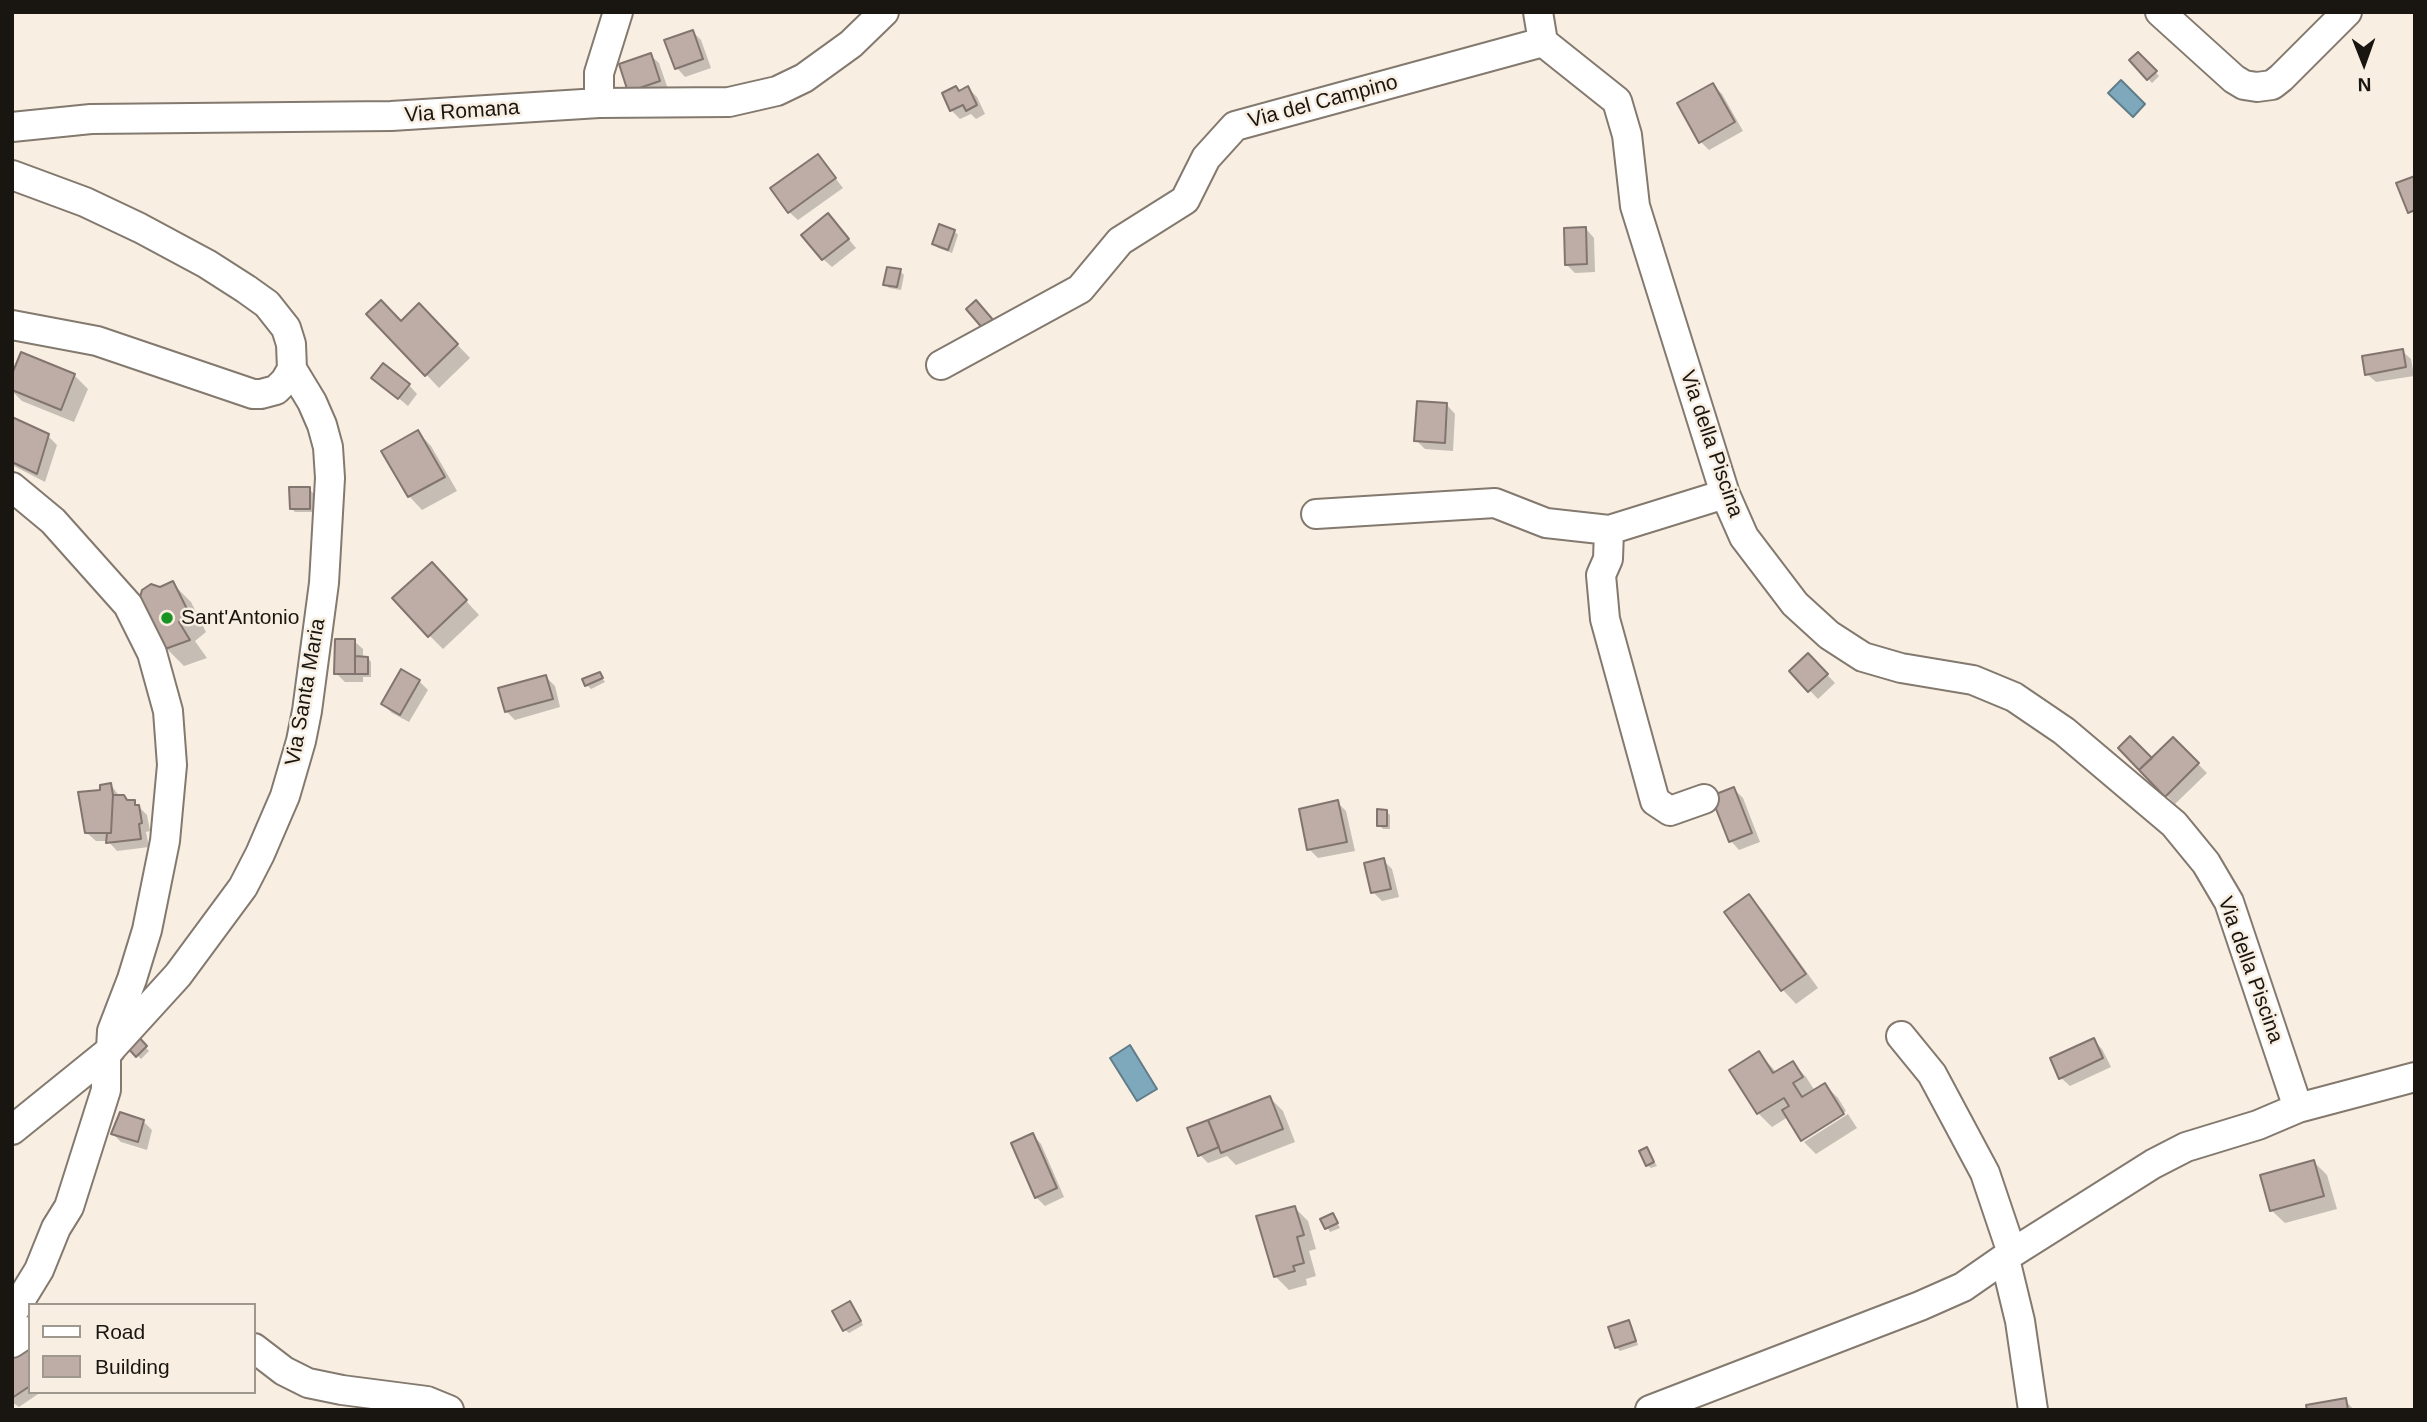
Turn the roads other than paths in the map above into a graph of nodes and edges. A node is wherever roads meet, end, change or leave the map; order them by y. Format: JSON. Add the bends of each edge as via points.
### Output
{"nodes":[{"id":1,"x":618,"y":12,"type":"edge"},
{"id":2,"x":884,"y":12,"type":"edge"},
{"id":3,"x":1538,"y":12,"type":"edge"},
{"id":4,"x":2160,"y":12,"type":"edge"},
{"id":5,"x":2347,"y":12,"type":"edge"},
{"id":6,"x":1543,"y":42,"type":"junction"},
{"id":7,"x":599,"y":103,"type":"junction"},
{"id":8,"x":13,"y":127,"type":"edge"},
{"id":9,"x":12,"y":175,"type":"edge"},
{"id":10,"x":12,"y":325,"type":"edge"},
{"id":11,"x":941,"y":365,"type":"dead end"},
{"id":12,"x":292,"y":369,"type":"junction"},
{"id":13,"x":12,"y":487,"type":"edge"},
{"id":14,"x":1725,"y":494,"type":"junction"},
{"id":15,"x":1316,"y":514,"type":"dead end"},
{"id":16,"x":1609,"y":530,"type":"junction"},
{"id":17,"x":1704,"y":799,"type":"dead end"},
{"id":18,"x":1901,"y":1036,"type":"dead end"},
{"id":19,"x":108,"y":1051,"type":"junction"},
{"id":20,"x":2415,"y":1077,"type":"edge"},
{"id":21,"x":2298,"y":1108,"type":"junction"},
{"id":22,"x":12,"y":1130,"type":"edge"},
{"id":23,"x":2009,"y":1256,"type":"junction"},
{"id":24,"x":12,"y":1314,"type":"edge"},
{"id":25,"x":28,"y":1333,"type":"edge"},
{"id":26,"x":12,"y":1343,"type":"edge"},
{"id":27,"x":256,"y":1350,"type":"edge"},
{"id":28,"x":449,"y":1410,"type":"edge"},
{"id":29,"x":1650,"y":1410,"type":"edge"},
{"id":30,"x":2033,"y":1410,"type":"edge"}],
"edges":[{"from":1,"to":7,"type":"street","via":[[599,73]]},
{"from":2,"to":7,"type":"street","name":"Via Romana","via":[[830,61],[777,91],[717,103]]},
{"from":3,"to":6,"type":"street"},
{"from":4,"to":5,"type":"street","via":[[2234,79],[2257,87],[2281,78]]},
{"from":6,"to":11,"type":"street","name":"Via del Campino","via":[[1235,126],[1206,158],[1185,200],[1119,241],[1080,289]]},
{"from":6,"to":14,"type":"street","name":"Via della Piscina","via":[[1617,101],[1627,135],[1635,206]]},
{"from":7,"to":8,"type":"street","name":"Via Romana","via":[[418,116],[91,120]]},
{"from":9,"to":12,"type":"street","via":[[152,233],[246,289],[267,304],[286,328],[292,344]]},
{"from":10,"to":12,"type":"street","via":[[97,341],[253,394],[276,390]]},
{"from":12,"to":19,"type":"street","name":"Via Santa Maria","via":[[319,416],[330,469],[324,583],[301,741],[285,796],[243,887],[178,975]]},
{"from":13,"to":19,"type":"street","via":[[48,515],[117,590],[152,653],[168,711],[172,765],[165,841],[148,930]]},
{"from":14,"to":16,"type":"street"},
{"from":14,"to":21,"type":"street","name":"Via della Piscina","via":[[1744,537],[1795,604],[1829,635],[1863,657],[1972,680],[2014,697],[2064,731],[2174,824],[2206,863],[2229,902]]},
{"from":15,"to":16,"type":"street","via":[[1495,503],[1546,523]]},
{"from":16,"to":17,"type":"street","via":[[1608,559],[1601,575],[1605,619],[1655,801],[1670,811]]},
{"from":18,"to":23,"type":"street","via":[[1932,1074],[1979,1163]]},
{"from":19,"to":22,"type":"street","name":"Via Santa Maria"},
{"from":19,"to":24,"type":"street","via":[[106,1090],[69,1207]]},
{"from":20,"to":21,"type":"street"},
{"from":21,"to":23,"type":"street","via":[[2161,1159]]},
{"from":23,"to":29,"type":"street","via":[[1971,1283],[1920,1306]]},
{"from":23,"to":30,"type":"street"},
{"from":25,"to":26,"type":"street"},
{"from":27,"to":28,"type":"street","via":[[308,1382],[427,1401]]}]}
